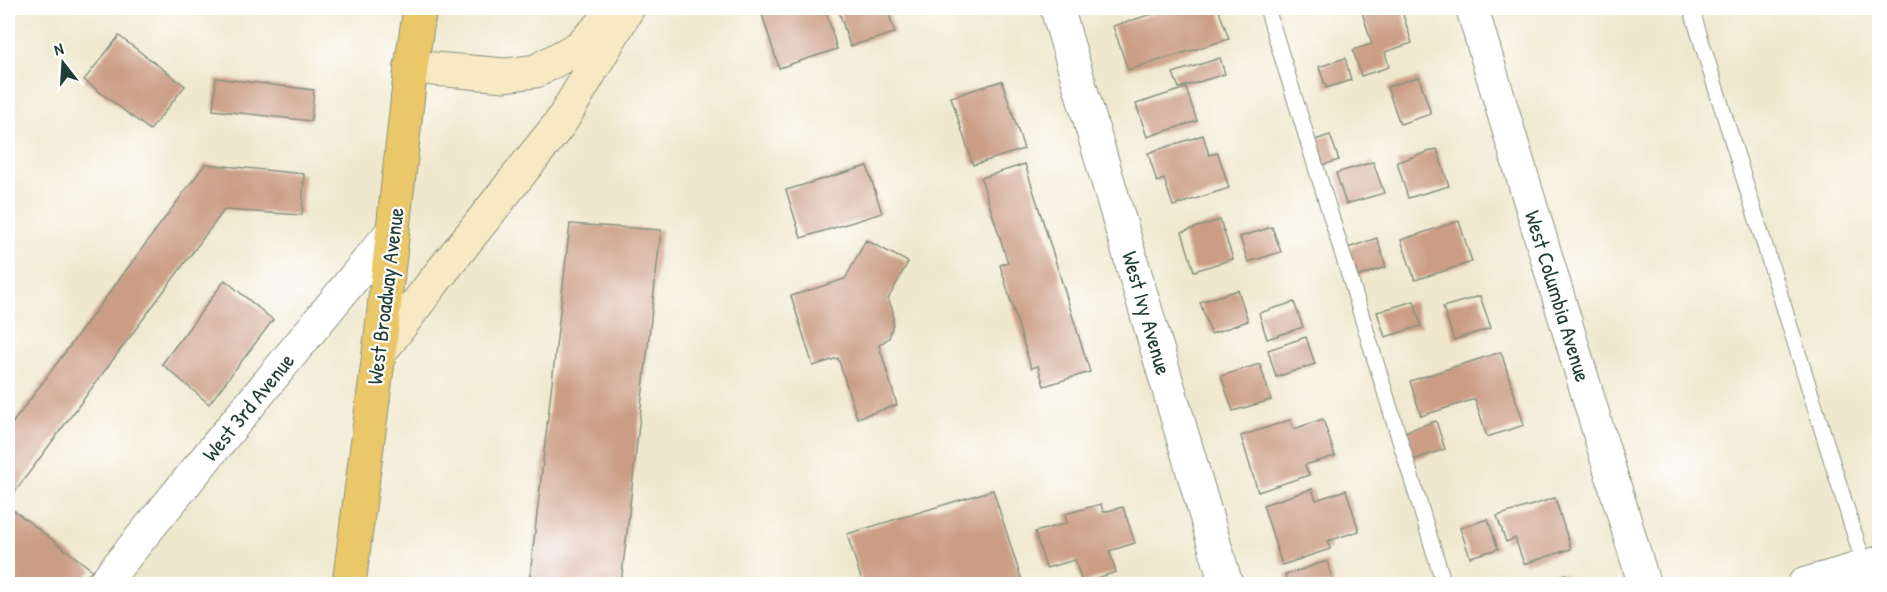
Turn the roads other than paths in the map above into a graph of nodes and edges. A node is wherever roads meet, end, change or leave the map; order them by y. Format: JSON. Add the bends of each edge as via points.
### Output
{"nodes":[{"id":1,"x":420,"y":8,"type":"edge"},
{"id":2,"x":620,"y":8,"type":"edge"},
{"id":3,"x":628,"y":8,"type":"edge"},
{"id":4,"x":1057,"y":8,"type":"edge"},
{"id":5,"x":1267,"y":8,"type":"edge"},
{"id":6,"x":1472,"y":8,"type":"edge"},
{"id":7,"x":1690,"y":8,"type":"edge"},
{"id":8,"x":411,"y":67,"type":"junction"},
{"id":9,"x":393,"y":230,"type":"junction"},
{"id":10,"x":379,"y":354,"type":"junction"},
{"id":11,"x":1872,"y":571,"type":"edge"},
{"id":12,"x":103,"y":585,"type":"edge"},
{"id":13,"x":349,"y":585,"type":"edge"},
{"id":14,"x":1226,"y":585,"type":"edge"},
{"id":15,"x":1444,"y":585,"type":"edge"},
{"id":16,"x":1644,"y":585,"type":"edge"},
{"id":17,"x":1804,"y":585,"type":"edge"}],
"edges":[{"from":1,"to":8,"type":"main road","name":"West Broadway Avenue"},
{"from":2,"to":8,"type":"main road","via":[[578,48],[536,71],[505,75]]},
{"from":3,"to":10,"type":"main road","via":[[561,122]]},
{"from":4,"to":14,"type":"street","name":"West Ivy Avenue"},
{"from":5,"to":15,"type":"lane"},
{"from":6,"to":16,"type":"street","name":"West Columbia Avenue"},
{"from":7,"to":11,"type":"lane"},
{"from":8,"to":9,"type":"main road","name":"West Broadway Avenue"},
{"from":9,"to":10,"type":"main road","name":"West Broadway Avenue"},
{"from":9,"to":12,"type":"street","name":"West 3rd Avenue"},
{"from":10,"to":13,"type":"main road","name":"West Broadway Avenue"},
{"from":11,"to":17,"type":"street"}]}
